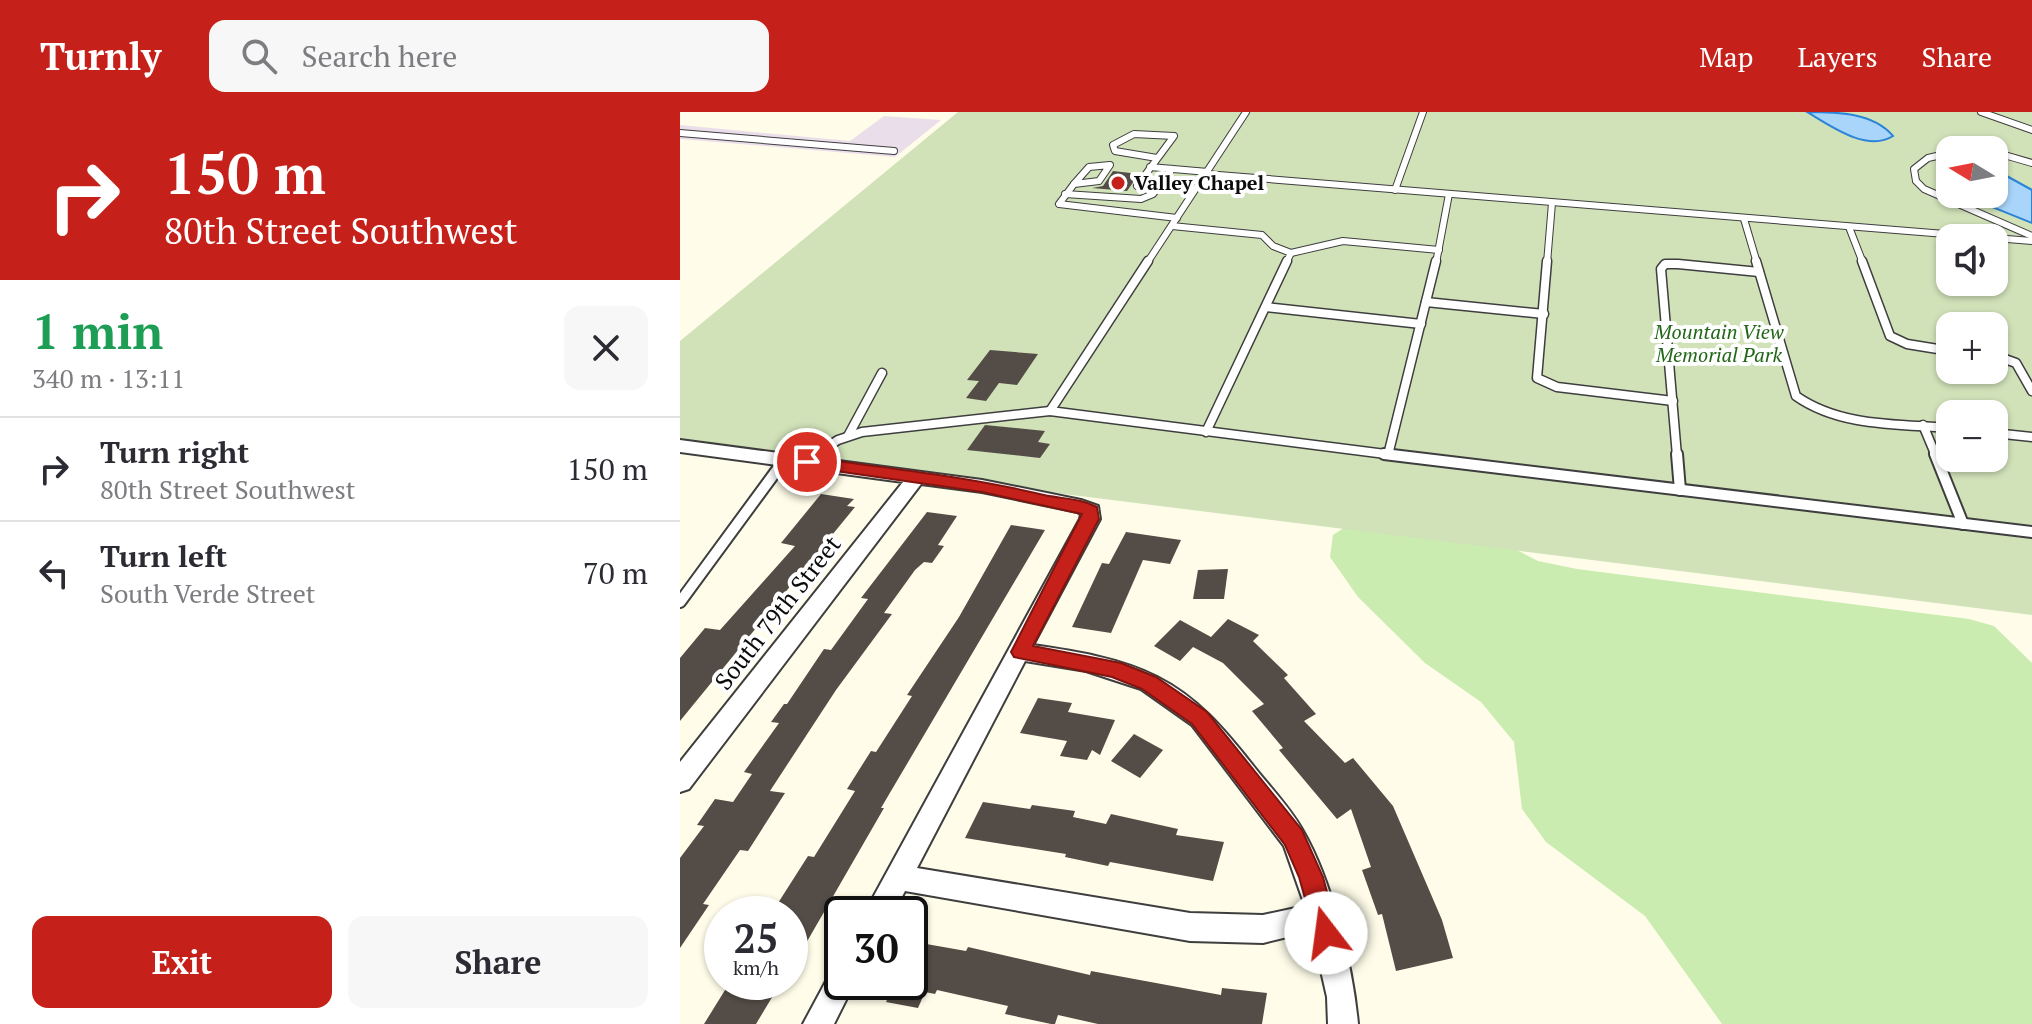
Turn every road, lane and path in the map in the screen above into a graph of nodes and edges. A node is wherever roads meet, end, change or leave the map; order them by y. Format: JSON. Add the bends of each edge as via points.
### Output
{"nodes":[{"id":1,"x":1246,"y":112,"type":"edge"},
{"id":2,"x":1423,"y":112,"type":"edge"},
{"id":3,"x":1981,"y":112,"type":"edge"},
{"id":4,"x":2032,"y":130,"type":"edge"},
{"id":5,"x":680,"y":133,"type":"edge"},
{"id":6,"x":894,"y":151,"type":"dead end"},
{"id":7,"x":1936,"y":156,"type":"edge"},
{"id":8,"x":2008,"y":156,"type":"edge"},
{"id":9,"x":1157,"y":158,"type":"junction"},
{"id":10,"x":2032,"y":163,"type":"edge"},
{"id":11,"x":1150,"y":167,"type":"junction"},
{"id":12,"x":1172,"y":169,"type":"junction"},
{"id":13,"x":1207,"y":173,"type":"junction"},
{"id":14,"x":1074,"y":184,"type":"junction"},
{"id":15,"x":1157,"y":189,"type":"junction"},
{"id":16,"x":1395,"y":190,"type":"junction"},
{"id":17,"x":1065,"y":194,"type":"junction"},
{"id":18,"x":1449,"y":194,"type":"junction"},
{"id":19,"x":1936,"y":196,"type":"edge"},
{"id":20,"x":1552,"y":203,"type":"junction"},
{"id":21,"x":1962,"y":208,"type":"edge"},
{"id":22,"x":1177,"y":218,"type":"junction"},
{"id":23,"x":1744,"y":219,"type":"junction"},
{"id":24,"x":1172,"y":226,"type":"junction"},
{"id":25,"x":1849,"y":227,"type":"junction"},
{"id":26,"x":2032,"y":238,"type":"edge"},
{"id":27,"x":1439,"y":250,"type":"junction"},
{"id":28,"x":1291,"y":253,"type":"junction"},
{"id":29,"x":1759,"y":272,"type":"junction"},
{"id":30,"x":1426,"y":302,"type":"junction"},
{"id":31,"x":1266,"y":307,"type":"junction"},
{"id":32,"x":1544,"y":314,"type":"junction"},
{"id":33,"x":1421,"y":324,"type":"junction"},
{"id":34,"x":1936,"y":349,"type":"edge"},
{"id":35,"x":2008,"y":360,"type":"edge"},
{"id":36,"x":882,"y":373,"type":"dead end"},
{"id":37,"x":2032,"y":391,"type":"edge"},
{"id":38,"x":1673,"y":401,"type":"junction"},
{"id":39,"x":1050,"y":411,"type":"junction"},
{"id":40,"x":1923,"y":425,"type":"junction"},
{"id":41,"x":1936,"y":426,"type":"edge"},
{"id":42,"x":1206,"y":432,"type":"junction"},
{"id":43,"x":2008,"y":434,"type":"edge"},
{"id":44,"x":848,"y":436,"type":"junction"},
{"id":45,"x":2032,"y":437,"type":"edge"},
{"id":46,"x":680,"y":446,"type":"edge"},
{"id":47,"x":1388,"y":455,"type":"junction"},
{"id":48,"x":785,"y":459,"type":"junction"},
{"id":49,"x":807,"y":462,"type":"junction"},
{"id":50,"x":917,"y":476,"type":"junction"},
{"id":51,"x":1680,"y":490,"type":"junction"},
{"id":52,"x":1963,"y":524,"type":"junction"},
{"id":53,"x":2032,"y":532,"type":"edge"},
{"id":54,"x":680,"y":602,"type":"edge"},
{"id":55,"x":1021,"y":652,"type":"junction"},
{"id":56,"x":680,"y":781,"type":"edge"},
{"id":57,"x":898,"y":877,"type":"junction"},
{"id":58,"x":888,"y":896,"type":"edge"},
{"id":59,"x":1321,"y":916,"type":"junction"},
{"id":60,"x":831,"y":1000,"type":"edge"},
{"id":61,"x":818,"y":1024,"type":"edge"},
{"id":62,"x":1343,"y":1024,"type":"edge"}],
"edges":[{"from":1,"to":13,"type":"lane"},
{"from":2,"to":16,"type":"lane"},
{"from":3,"to":4,"type":"lane"},
{"from":5,"to":6,"type":"lane"},
{"from":7,"to":19,"type":"lane","via":[[1917,164],[1913,174]]},
{"from":8,"to":10,"type":"lane"},
{"from":9,"to":9,"type":"lane","via":[[1174,136],[1135,134],[1113,145],[1124,155]]},
{"from":9,"to":11,"type":"lane"},
{"from":11,"to":12,"type":"lane"},
{"from":11,"to":15,"type":"lane","via":[[1137,186]]},
{"from":12,"to":13,"type":"lane"},
{"from":12,"to":15,"type":"lane"},
{"from":13,"to":16,"type":"lane"},
{"from":13,"to":22,"type":"lane"},
{"from":14,"to":14,"type":"lane","via":[[1089,167],[1110,165],[1099,181]]},
{"from":14,"to":17,"type":"lane"},
{"from":15,"to":17,"type":"lane","via":[[1135,200]]},
{"from":16,"to":18,"type":"lane"},
{"from":17,"to":22,"type":"lane","via":[[1059,204],[1065,207]]},
{"from":18,"to":20,"type":"lane"},
{"from":18,"to":27,"type":"lane"},
{"from":20,"to":23,"type":"lane"},
{"from":20,"to":32,"type":"lane"},
{"from":21,"to":26,"type":"lane"},
{"from":22,"to":24,"type":"lane"},
{"from":23,"to":25,"type":"lane"},
{"from":23,"to":29,"type":"lane"},
{"from":24,"to":28,"type":"lane","via":[[1262,235]]},
{"from":24,"to":39,"type":"lane"},
{"from":25,"to":26,"type":"lane"},
{"from":25,"to":34,"type":"lane","via":[[1890,336]]},
{"from":27,"to":28,"type":"lane","via":[[1343,241]]},
{"from":27,"to":30,"type":"lane"},
{"from":28,"to":31,"type":"lane"},
{"from":29,"to":38,"type":"lane","via":[[1678,264],[1661,269]]},
{"from":29,"to":40,"type":"lane","via":[[1793,391],[1803,403],[1844,417]]},
{"from":30,"to":32,"type":"lane"},
{"from":30,"to":33,"type":"lane"},
{"from":31,"to":33,"type":"lane"},
{"from":31,"to":42,"type":"lane"},
{"from":32,"to":38,"type":"lane","via":[[1537,378],[1544,383]]},
{"from":33,"to":47,"type":"lane"},
{"from":35,"to":37,"type":"lane","via":[[2016,363]]},
{"from":36,"to":44,"type":"lane"},
{"from":38,"to":51,"type":"lane"},
{"from":39,"to":42,"type":"lane"},
{"from":39,"to":44,"type":"lane","via":[[880,428]]},
{"from":40,"to":41,"type":"lane"},
{"from":40,"to":52,"type":"lane"},
{"from":42,"to":47,"type":"lane"},
{"from":43,"to":45,"type":"lane"},
{"from":44,"to":49,"type":"lane","via":[[820,449]]},
{"from":46,"to":48,"type":"street"},
{"from":47,"to":51,"type":"lane"},
{"from":48,"to":49,"type":"street"},
{"from":48,"to":54,"type":"lane"},
{"from":49,"to":50,"type":"street"},
{"from":50,"to":55,"type":"street","via":[[1091,511]]},
{"from":50,"to":56,"type":"street","name":"South 79th Street"},
{"from":51,"to":52,"type":"lane"},
{"from":52,"to":53,"type":"lane"},
{"from":55,"to":57,"type":"street"},
{"from":55,"to":59,"type":"street","via":[[1114,669],[1149,683],[1200,718],[1294,838]]},
{"from":57,"to":58,"type":"street"},
{"from":57,"to":59,"type":"street","via":[[1190,927],[1263,929]]},
{"from":59,"to":62,"type":"street"},
{"from":60,"to":61,"type":"street"}]}
